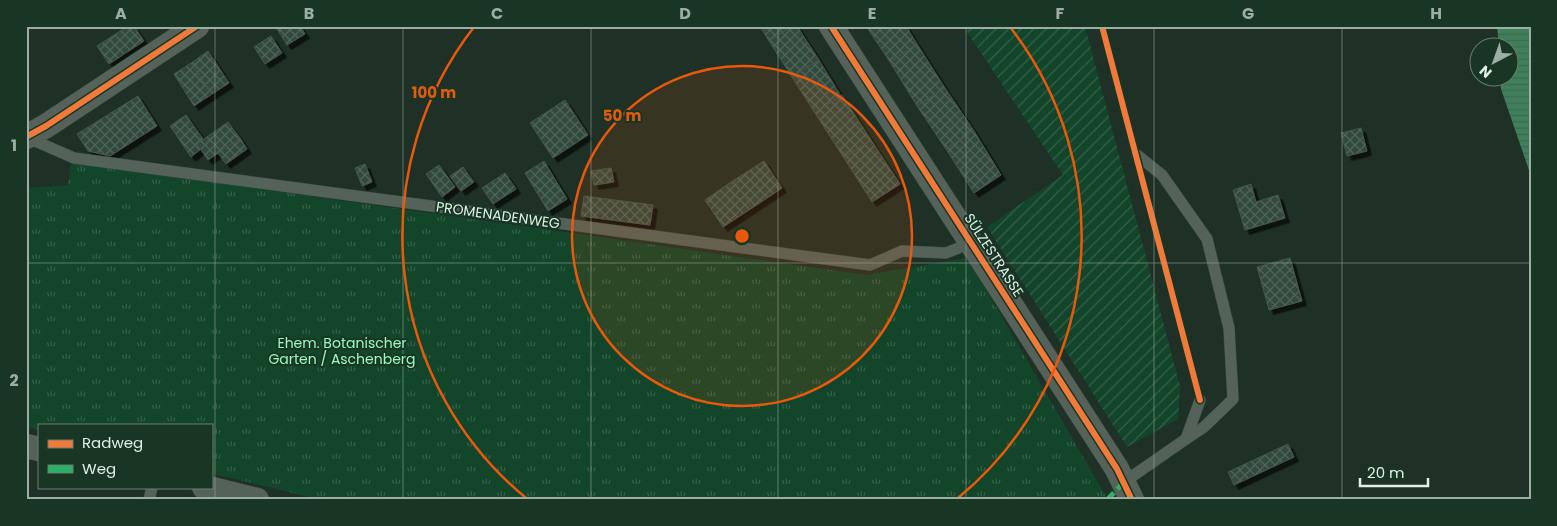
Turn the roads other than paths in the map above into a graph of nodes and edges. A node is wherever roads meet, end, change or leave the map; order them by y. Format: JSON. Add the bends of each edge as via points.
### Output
{"nodes":[{"id":1,"x":197,"y":26,"type":"edge"},
{"id":2,"x":832,"y":26,"type":"edge"},
{"id":3,"x":26,"y":137,"type":"edge"},
{"id":4,"x":1137,"y":155,"type":"dead end"},
{"id":5,"x":971,"y":243,"type":"junction"},
{"id":6,"x":1200,"y":400,"type":"dead end"},
{"id":7,"x":1186,"y":439,"type":"junction"},
{"id":8,"x":205,"y":488,"type":"edge"},
{"id":9,"x":1128,"y":491,"type":"edge"},
{"id":10,"x":198,"y":500,"type":"edge"},
{"id":11,"x":257,"y":500,"type":"edge"}],
"edges":[{"from":1,"to":3,"type":"street"},
{"from":2,"to":5,"type":"street","name":"SÜLZESTRASSE"},
{"from":3,"to":5,"type":"lane","name":"PROMENADENWEG","via":[[74,158],[870,265],[902,251],[946,253]]},
{"from":4,"to":7,"type":"lane","via":[[1162,175],[1207,239],[1229,328],[1233,399],[1204,427]]},
{"from":5,"to":9,"type":"street","name":"SÜLZESTRASSE"},
{"from":6,"to":7,"type":"lane"},
{"from":7,"to":9,"type":"lane"},
{"from":8,"to":10,"type":"lane"},
{"from":8,"to":11,"type":"street"}]}
